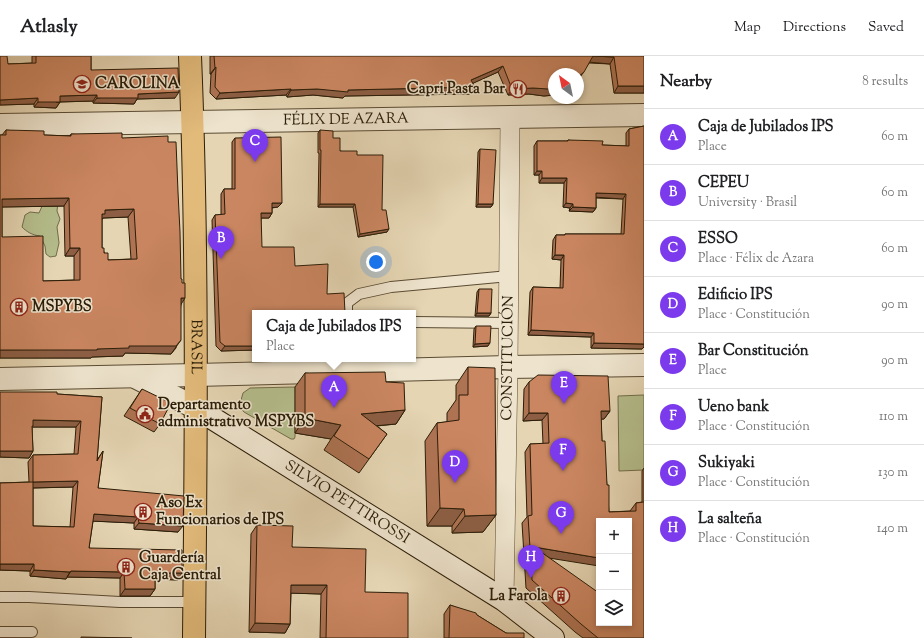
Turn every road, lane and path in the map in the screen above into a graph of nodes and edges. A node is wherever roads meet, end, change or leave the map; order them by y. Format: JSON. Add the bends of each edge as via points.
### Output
{"nodes":[{"id":1,"x":190,"y":56,"type":"edge"},
{"id":2,"x":644,"y":115,"type":"edge"},
{"id":3,"x":510,"y":117,"type":"junction"},
{"id":4,"x":193,"y":122,"type":"junction"},
{"id":5,"x":0,"y":125,"type":"edge"},
{"id":6,"x":509,"y":276,"type":"junction"},
{"id":7,"x":347,"y":310,"type":"edge"},
{"id":8,"x":416,"y":322,"type":"edge"},
{"id":9,"x":508,"y":322,"type":"junction"},
{"id":10,"x":644,"y":365,"type":"edge"},
{"id":11,"x":508,"y":366,"type":"junction"},
{"id":12,"x":196,"y":375,"type":"junction"},
{"id":13,"x":134,"y":376,"type":"junction"},
{"id":14,"x":0,"y":379,"type":"edge"},
{"id":15,"x":196,"y":408,"type":"junction"},
{"id":16,"x":0,"y":597,"type":"edge"},
{"id":17,"x":504,"y":600,"type":"junction"},
{"id":18,"x":194,"y":602,"type":"junction"},
{"id":19,"x":0,"y":632,"type":"edge"},
{"id":20,"x":32,"y":632,"type":"dead end"},
{"id":21,"x":194,"y":638,"type":"edge"},
{"id":22,"x":553,"y":638,"type":"edge"}],
"edges":[{"from":1,"to":4,"type":"main road","name":"BRASIL"},
{"from":2,"to":3,"type":"street","name":"FÉLIX DE AZARA"},
{"from":3,"to":4,"type":"street","name":"FÉLIX DE AZARA"},
{"from":3,"to":6,"type":"street","name":"CONSTITUCIÓN"},
{"from":4,"to":5,"type":"street","name":"FÉLIX DE AZARA"},
{"from":4,"to":12,"type":"main road","name":"BRASIL"},
{"from":6,"to":7,"type":"lane","via":[[391,287],[367,292],[359,294],[347,303]]},
{"from":6,"to":9,"type":"street","name":"CONSTITUCIÓN"},
{"from":8,"to":9,"type":"lane"},
{"from":9,"to":11,"type":"street","name":"CONSTITUCIÓN"},
{"from":10,"to":11,"type":"street"},
{"from":11,"to":12,"type":"street"},
{"from":11,"to":17,"type":"street","name":"CONSTITUCIÓN"},
{"from":12,"to":13,"type":"street"},
{"from":12,"to":15,"type":"main road","name":"BRASIL"},
{"from":13,"to":14,"type":"street"},
{"from":13,"to":15,"type":"street","name":"SILVIO PETTIROSSI"},
{"from":15,"to":17,"type":"street","name":"SILVIO PETTIROSSI"},
{"from":15,"to":18,"type":"main road","name":"BRASIL"},
{"from":16,"to":18,"type":"lane"},
{"from":17,"to":22,"type":"street","name":"SILVIO PETTIROSSI"},
{"from":18,"to":21,"type":"main road","name":"BRASIL"},
{"from":19,"to":20,"type":"lane"}]}
